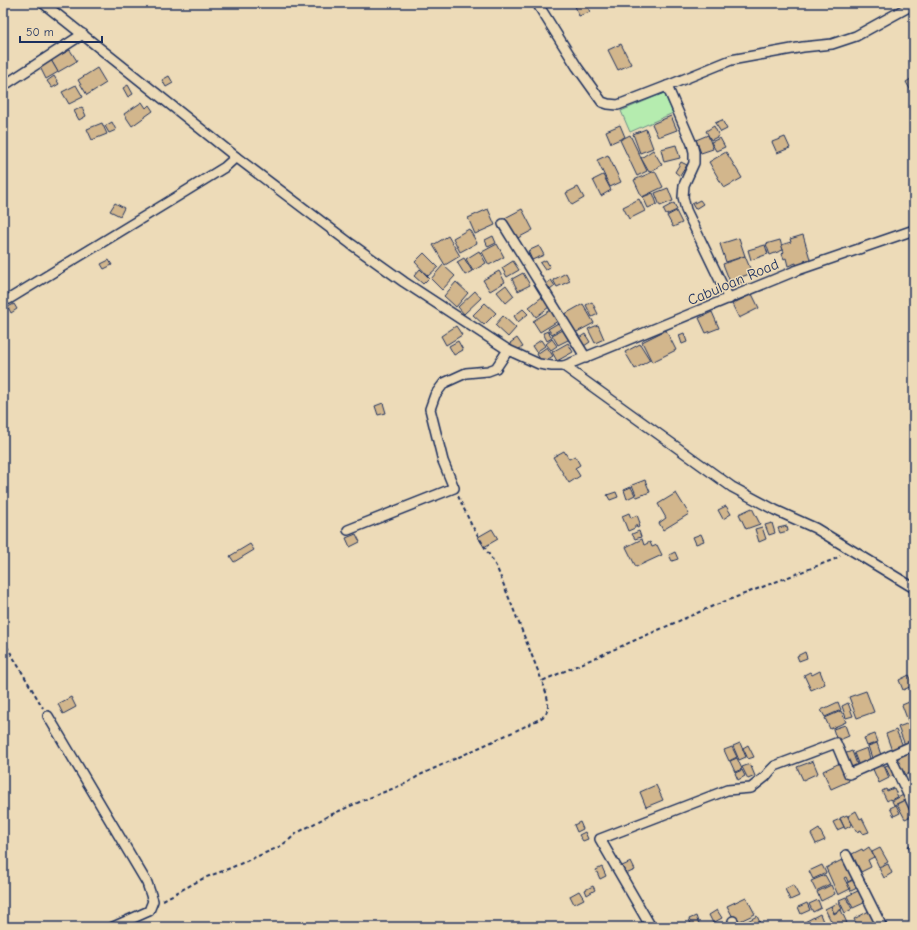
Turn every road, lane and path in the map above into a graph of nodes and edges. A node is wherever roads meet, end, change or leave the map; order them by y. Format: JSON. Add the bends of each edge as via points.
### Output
{"nodes":[{"id":1,"x":43,"y":3,"type":"edge"},
{"id":2,"x":537,"y":3,"type":"edge"},
{"id":3,"x":914,"y":4,"type":"edge"},
{"id":4,"x":83,"y":34,"type":"junction"},
{"id":5,"x":3,"y":86,"type":"edge"},
{"id":6,"x":667,"y":86,"type":"junction"},
{"id":7,"x":236,"y":157,"type":"junction"},
{"id":8,"x":503,"y":224,"type":"dead end"},
{"id":9,"x":914,"y":230,"type":"edge"},
{"id":10,"x":729,"y":299,"type":"junction"},
{"id":11,"x":3,"y":300,"type":"edge"},
{"id":12,"x":508,"y":350,"type":"junction"},
{"id":13,"x":586,"y":358,"type":"junction"},
{"id":14,"x":564,"y":366,"type":"junction"},
{"id":15,"x":454,"y":488,"type":"junction"},
{"id":16,"x":348,"y":530,"type":"dead end"},
{"id":17,"x":848,"y":548,"type":"junction"},
{"id":18,"x":914,"y":588,"type":"edge"},
{"id":19,"x":3,"y":640,"type":"edge"},
{"id":20,"x":542,"y":681,"type":"junction"},
{"id":21,"x":48,"y":716,"type":"joint"},
{"id":22,"x":914,"y":746,"type":"edge"},
{"id":23,"x":890,"y":756,"type":"junction"},
{"id":24,"x":914,"y":807,"type":"edge"},
{"id":25,"x":846,"y":855,"type":"dead end"},
{"id":26,"x":162,"y":901,"type":"dead end"},
{"id":27,"x":113,"y":927,"type":"edge"},
{"id":28,"x":651,"y":927,"type":"edge"},
{"id":29,"x":882,"y":927,"type":"edge"}],
"edges":[{"from":1,"to":4,"type":"street"},
{"from":2,"to":6,"type":"street","via":[[602,102],[618,105]]},
{"from":3,"to":6,"type":"street","via":[[856,36],[832,44],[731,60]]},
{"from":4,"to":5,"type":"street"},
{"from":4,"to":7,"type":"street"},
{"from":6,"to":10,"type":"street","via":[[694,152],[694,163],[684,185],[686,210]]},
{"from":7,"to":11,"type":"street","via":[[225,167],[159,208],[9,299]]},
{"from":7,"to":12,"type":"street","via":[[404,282]]},
{"from":8,"to":13,"type":"street"},
{"from":9,"to":10,"type":"street","name":"Cabuloan Road","via":[[795,271]]},
{"from":10,"to":13,"type":"street","name":"Cabuloan Road"},
{"from":12,"to":14,"type":"street","via":[[539,364]]},
{"from":12,"to":15,"type":"street","via":[[496,368],[466,373],[444,383],[435,395],[430,410]]},
{"from":13,"to":14,"type":"street","name":"Cabuloan Road"},
{"from":14,"to":17,"type":"street","via":[[732,487],[815,528]]},
{"from":15,"to":16,"type":"street"},
{"from":15,"to":20,"type":"path","via":[[471,524],[497,568]]},
{"from":17,"to":18,"type":"street"},
{"from":17,"to":20,"type":"path","via":[[835,559],[713,606]]},
{"from":19,"to":21,"type":"path"},
{"from":20,"to":26,"type":"path","via":[[548,708],[544,716],[407,783],[328,816],[297,832],[279,847],[204,878]]},
{"from":21,"to":27,"type":"street","via":[[147,883],[153,901],[149,911]]},
{"from":22,"to":23,"type":"street"},
{"from":23,"to":24,"type":"street"},
{"from":23,"to":28,"type":"street","via":[[849,774],[836,743],[776,766],[751,788],[727,790],[600,839]]},
{"from":25,"to":29,"type":"street"}]}
